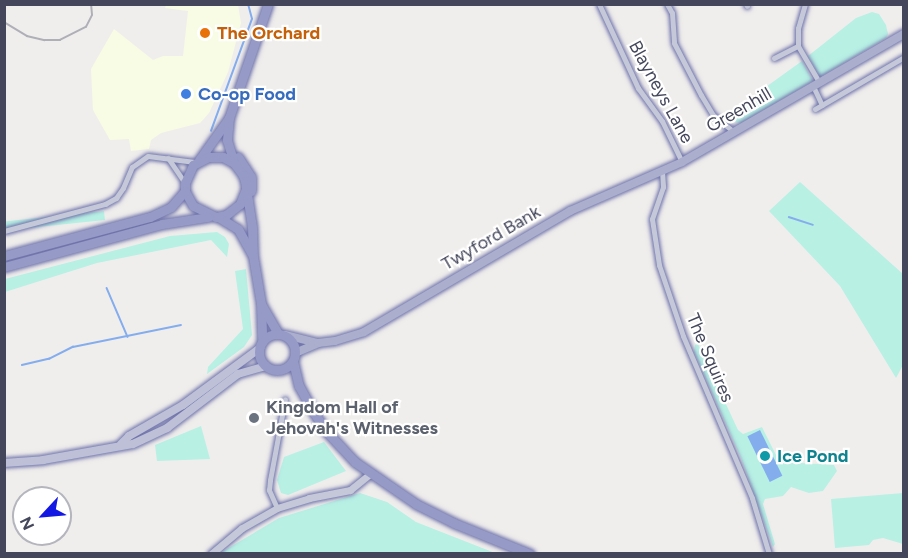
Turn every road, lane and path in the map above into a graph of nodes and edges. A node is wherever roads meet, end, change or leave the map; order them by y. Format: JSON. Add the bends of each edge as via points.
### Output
{"nodes":[{"id":1,"x":268,"y":4,"type":"edge"},
{"id":2,"x":598,"y":4,"type":"edge"},
{"id":3,"x":667,"y":4,"type":"edge"},
{"id":4,"x":805,"y":4,"type":"edge"},
{"id":5,"x":903,"y":34,"type":"edge"},
{"id":6,"x":798,"y":46,"type":"junction"},
{"id":7,"x":903,"y":57,"type":"edge"},
{"id":8,"x":774,"y":58,"type":"dead end"},
{"id":9,"x":816,"y":84,"type":"junction"},
{"id":10,"x":234,"y":103,"type":"junction"},
{"id":11,"x":822,"y":105,"type":"junction"},
{"id":12,"x":815,"y":109,"type":"dead end"},
{"id":13,"x":229,"y":118,"type":"junction"},
{"id":14,"x":733,"y":132,"type":"junction"},
{"id":15,"x":168,"y":158,"type":"junction"},
{"id":16,"x":198,"y":161,"type":"junction"},
{"id":17,"x":682,"y":162,"type":"junction"},
{"id":18,"x":234,"y":163,"type":"junction"},
{"id":19,"x":662,"y":171,"type":"junction"},
{"id":20,"x":185,"y":187,"type":"junction"},
{"id":21,"x":246,"y":189,"type":"junction"},
{"id":22,"x":249,"y":207,"type":"junction"},
{"id":23,"x":215,"y":217,"type":"junction"},
{"id":24,"x":4,"y":231,"type":"edge"},
{"id":25,"x":4,"y":256,"type":"edge"},
{"id":26,"x":253,"y":256,"type":"junction"},
{"id":27,"x":4,"y":267,"type":"edge"},
{"id":28,"x":261,"y":304,"type":"junction"},
{"id":29,"x":281,"y":334,"type":"junction"},
{"id":30,"x":318,"y":343,"type":"junction"},
{"id":31,"x":261,"y":345,"type":"junction"},
{"id":32,"x":294,"y":357,"type":"junction"},
{"id":33,"x":266,"y":366,"type":"junction"},
{"id":34,"x":278,"y":370,"type":"junction"},
{"id":35,"x":298,"y":386,"type":"junction"},
{"id":36,"x":285,"y":399,"type":"dead end"},
{"id":37,"x":121,"y":444,"type":"junction"},
{"id":38,"x":4,"y":463,"type":"edge"},
{"id":39,"x":370,"y":474,"type":"junction"},
{"id":40,"x":277,"y":508,"type":"junction"},
{"id":41,"x":211,"y":554,"type":"edge"},
{"id":42,"x":530,"y":554,"type":"edge"},
{"id":43,"x":769,"y":554,"type":"edge"}],
"edges":[{"from":1,"to":10,"type":"highway"},
{"from":2,"to":17,"type":"street","name":"Blayneys Lane","via":[[638,88],[662,121]]},
{"from":3,"to":14,"type":"street","via":[[672,13],[672,39],[713,115]]},
{"from":4,"to":6,"type":"street"},
{"from":5,"to":9,"type":"main road","name":"Greenhill"},
{"from":6,"to":8,"type":"street"},
{"from":6,"to":9,"type":"street"},
{"from":7,"to":11,"type":"street"},
{"from":9,"to":11,"type":"street"},
{"from":9,"to":14,"type":"main road","name":"Greenhill"},
{"from":10,"to":13,"type":"highway"},
{"from":10,"to":22,"type":"highway","via":[[232,141],[250,177]]},
{"from":11,"to":12,"type":"street"},
{"from":13,"to":16,"type":"highway"},
{"from":13,"to":18,"type":"highway","via":[[227,140]]},
{"from":14,"to":17,"type":"main road","name":"Greenhill"},
{"from":15,"to":16,"type":"street"},
{"from":15,"to":20,"type":"street"},
{"from":15,"to":24,"type":"street","via":[[154,155],[142,159],[132,167],[116,198],[105,204]]},
{"from":16,"to":18,"type":"highway","via":[[216,156]]},
{"from":16,"to":20,"type":"highway","via":[[187,174]]},
{"from":17,"to":19,"type":"main road","name":"Twyford Bank"},
{"from":18,"to":21,"type":"highway","via":[[243,175]]},
{"from":19,"to":30,"type":"main road","name":"Twyford Bank","via":[[570,211],[363,332]]},
{"from":19,"to":43,"type":"street","name":"The Squires","via":[[663,187],[652,219],[659,266],[683,336],[752,498]]},
{"from":20,"to":23,"type":"highway","via":[[193,206]]},
{"from":20,"to":25,"type":"highway","via":[[171,207],[150,217]]},
{"from":21,"to":22,"type":"highway"},
{"from":21,"to":23,"type":"highway","via":[[240,204]]},
{"from":22,"to":26,"type":"highway"},
{"from":23,"to":26,"type":"highway","via":[[237,230]]},
{"from":23,"to":27,"type":"highway","via":[[162,224]]},
{"from":26,"to":28,"type":"highway"},
{"from":28,"to":29,"type":"highway"},
{"from":28,"to":31,"type":"highway"},
{"from":29,"to":30,"type":"main road","name":"Twyford Bank"},
{"from":29,"to":31,"type":"highway","via":[[269,335]]},
{"from":29,"to":32,"type":"highway","via":[[292,342]]},
{"from":30,"to":32,"type":"main road","name":"Twyford Bank"},
{"from":31,"to":33,"type":"highway","via":[[260,357]]},
{"from":31,"to":37,"type":"main road","via":[[183,405]]},
{"from":32,"to":34,"type":"highway"},
{"from":32,"to":35,"type":"highway"},
{"from":33,"to":34,"type":"highway"},
{"from":33,"to":37,"type":"main road","via":[[238,374],[183,417],[149,437]]},
{"from":34,"to":35,"type":"highway"},
{"from":35,"to":39,"type":"highway","via":[[327,432]]},
{"from":36,"to":40,"type":"street","via":[[269,490]]},
{"from":37,"to":38,"type":"main road","via":[[43,460]]},
{"from":39,"to":40,"type":"street","via":[[350,490]]},
{"from":39,"to":42,"type":"highway","via":[[454,524]]},
{"from":40,"to":41,"type":"street","via":[[242,528]]}]}
